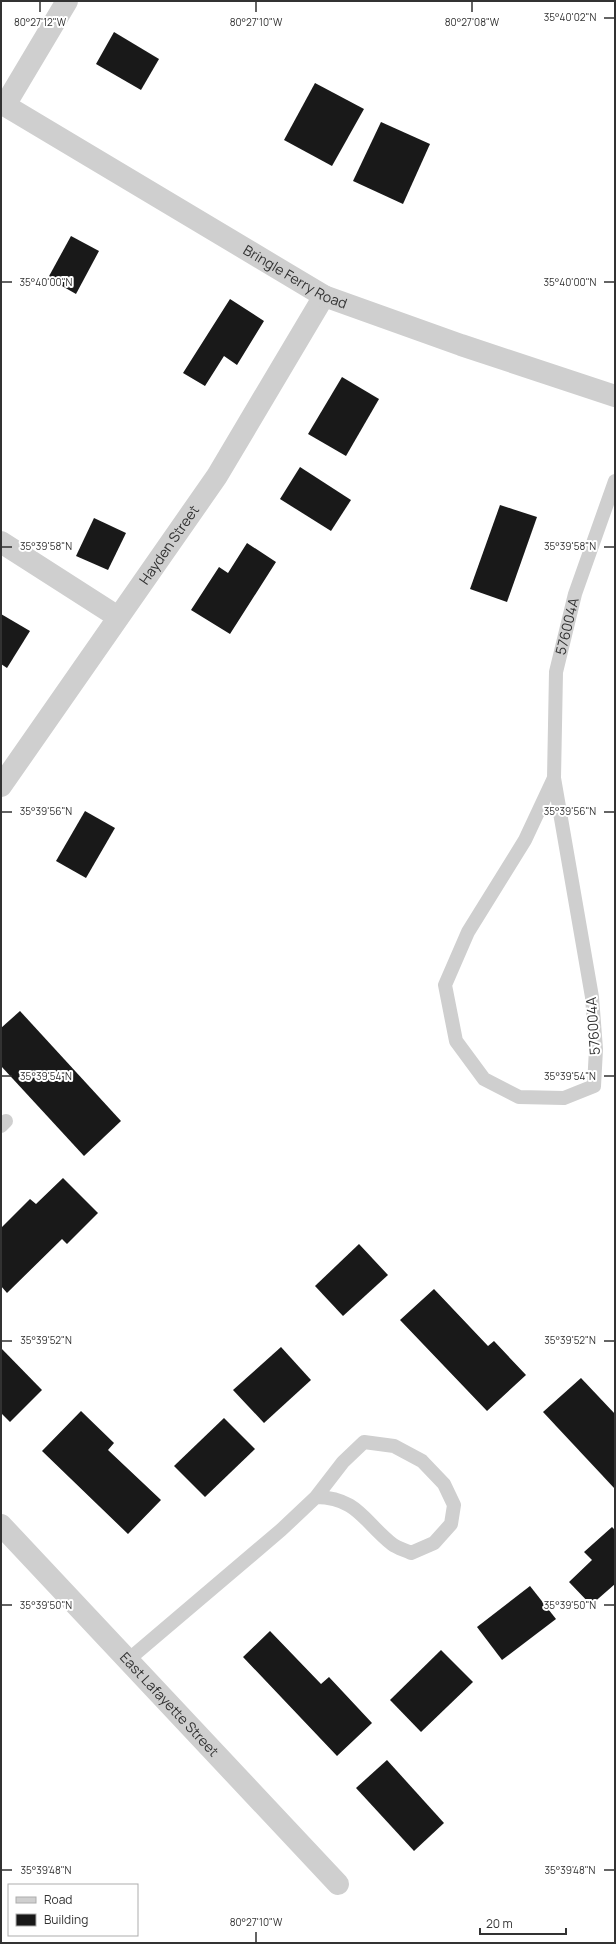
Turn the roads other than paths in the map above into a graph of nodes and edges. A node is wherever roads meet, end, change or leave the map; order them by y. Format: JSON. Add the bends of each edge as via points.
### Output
{"nodes":[{"id":1,"x":68,"y":1,"type":"edge"},
{"id":2,"x":3,"y":104,"type":"edge"},
{"id":3,"x":324,"y":296,"type":"junction"},
{"id":4,"x":615,"y":396,"type":"edge"},
{"id":5,"x":615,"y":481,"type":"edge"},
{"id":6,"x":1,"y":542,"type":"edge"},
{"id":7,"x":118,"y":618,"type":"junction"},
{"id":8,"x":554,"y":778,"type":"junction"},
{"id":9,"x":1,"y":786,"type":"edge"},
{"id":10,"x":316,"y":1497,"type":"junction"},
{"id":11,"x":1,"y":1525,"type":"edge"},
{"id":12,"x":128,"y":1660,"type":"junction"},
{"id":13,"x":338,"y":1884,"type":"dead end"}],
"edges":[{"from":1,"to":2,"type":"street"},
{"from":2,"to":3,"type":"street","name":"Bringle Ferry Road"},
{"from":3,"to":4,"type":"street","name":"Bringle Ferry Road"},
{"from":3,"to":7,"type":"street","name":"Hayden Street","via":[[217,476]]},
{"from":5,"to":8,"type":"lane","name":"576004A","via":[[575,594],[556,672]]},
{"from":6,"to":7,"type":"street"},
{"from":7,"to":9,"type":"street","name":"Hayden Street"},
{"from":8,"to":8,"type":"lane","name":"576004A","via":[[525,840],[468,932],[445,985],[456,1041],[484,1079],[519,1097],[564,1098],[594,1086],[596,1049],[592,997]]},
{"from":10,"to":10,"type":"lane","via":[[333,1497],[357,1509],[393,1544],[411,1553],[434,1543],[451,1524],[454,1505],[444,1484],[422,1461],[394,1446],[364,1442],[342,1462]]},
{"from":10,"to":12,"type":"lane","via":[[281,1530]]},
{"from":11,"to":12,"type":"street","name":"East Lafayette Street"},
{"from":12,"to":13,"type":"street","name":"East Lafayette Street"}]}
